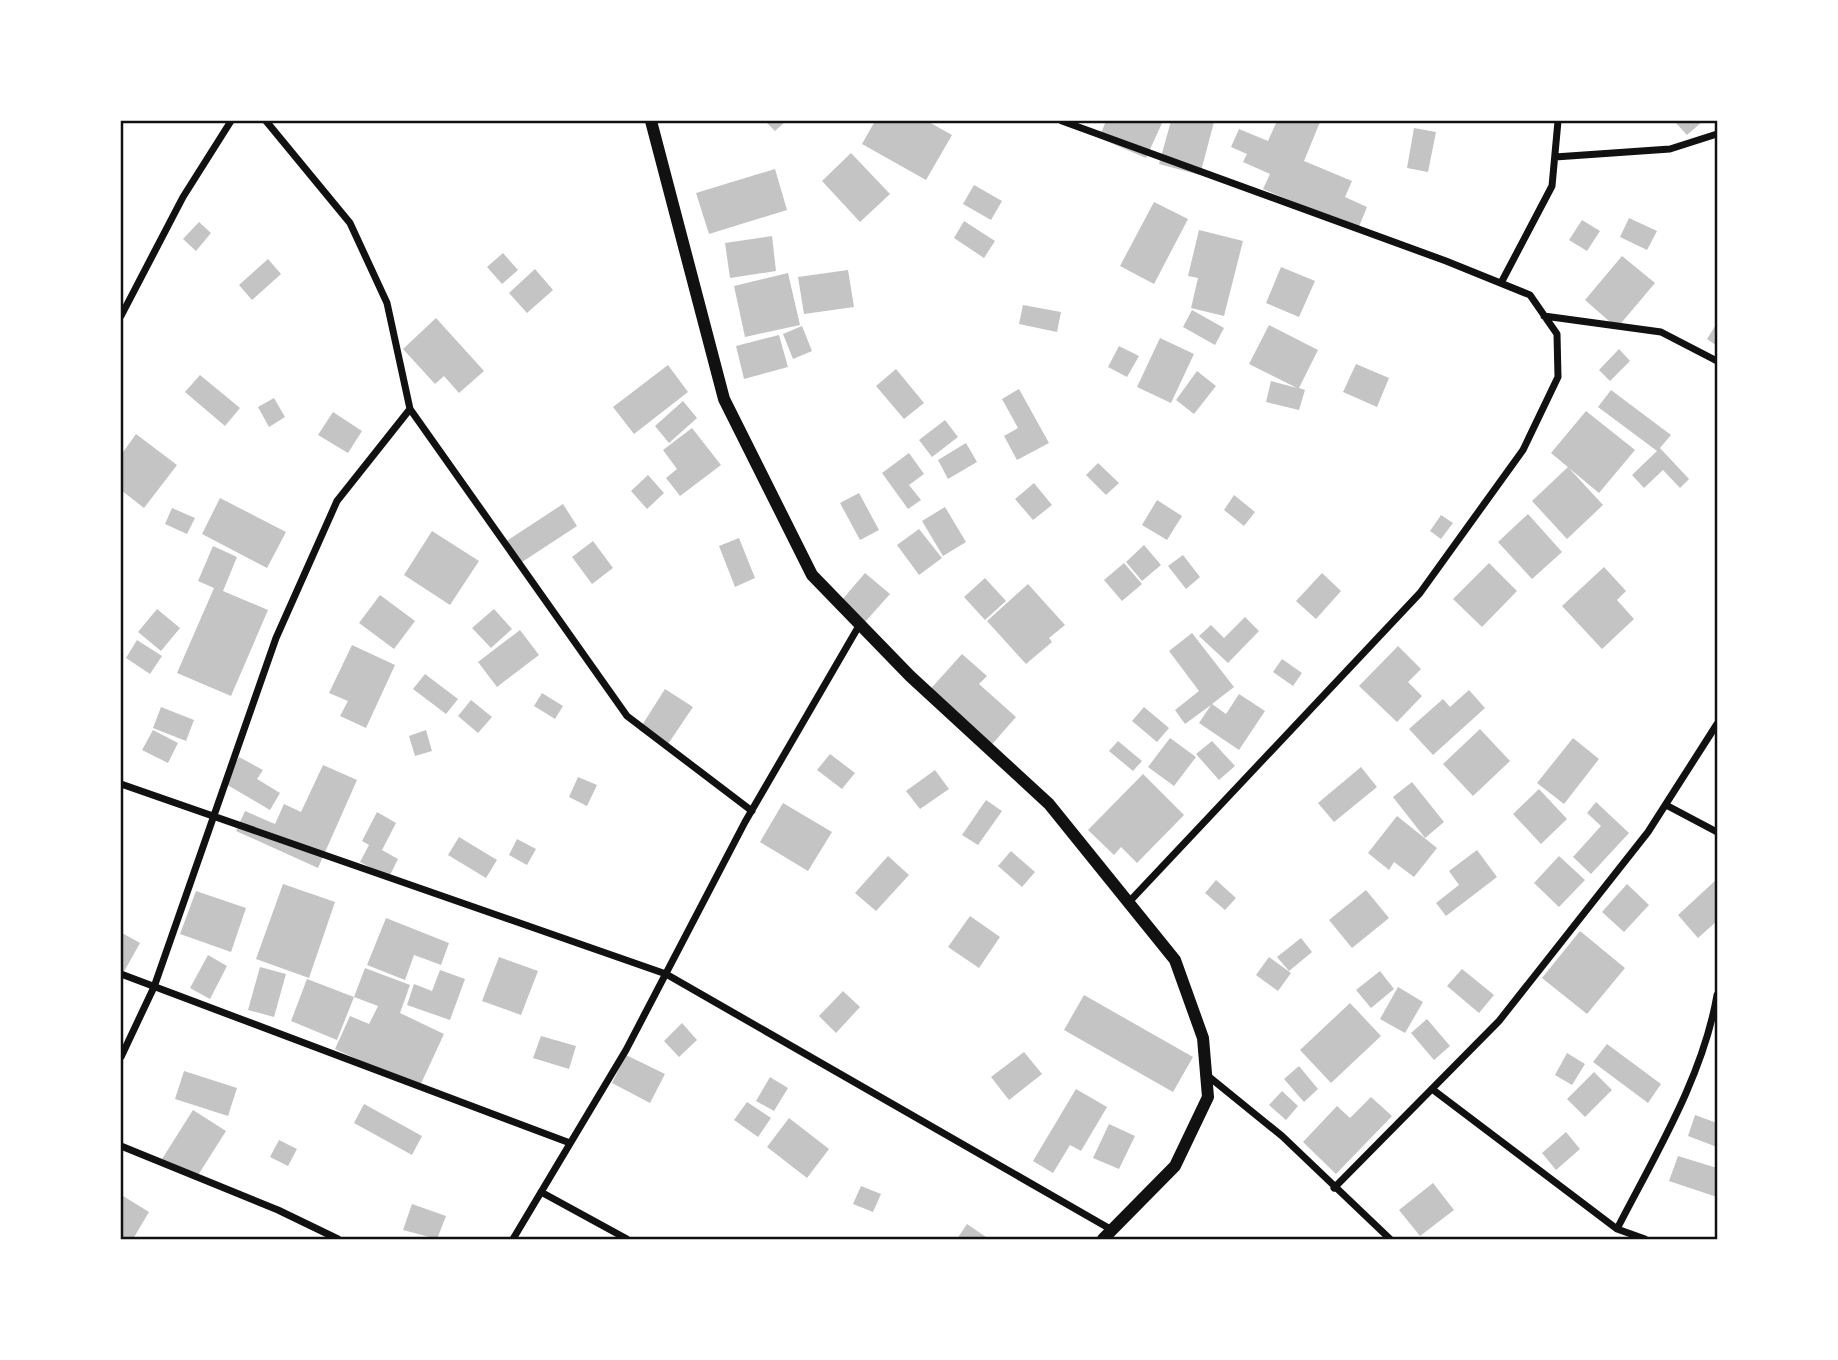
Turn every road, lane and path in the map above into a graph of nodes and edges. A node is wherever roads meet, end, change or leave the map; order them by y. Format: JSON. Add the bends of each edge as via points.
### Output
{"nodes":[{"id":1,"x":231,"y":121,"type":"edge"},
{"id":2,"x":266,"y":121,"type":"edge"},
{"id":3,"x":651,"y":121,"type":"edge"},
{"id":4,"x":1062,"y":121,"type":"edge"},
{"id":5,"x":1558,"y":121,"type":"edge"},
{"id":6,"x":1715,"y":137,"type":"edge"},
{"id":7,"x":1555,"y":157,"type":"junction"},
{"id":8,"x":1501,"y":283,"type":"junction"},
{"id":9,"x":121,"y":316,"type":"edge"},
{"id":10,"x":1544,"y":316,"type":"junction"},
{"id":11,"x":1717,"y":361,"type":"edge"},
{"id":12,"x":410,"y":409,"type":"junction"},
{"id":13,"x":860,"y":624,"type":"junction"},
{"id":14,"x":1717,"y":724,"type":"edge"},
{"id":15,"x":121,"y":784,"type":"edge"},
{"id":16,"x":1666,"y":805,"type":"junction"},
{"id":17,"x":752,"y":811,"type":"junction"},
{"id":18,"x":214,"y":817,"type":"junction"},
{"id":19,"x":1717,"y":832,"type":"edge"},
{"id":20,"x":1129,"y":902,"type":"junction"},
{"id":21,"x":121,"y":974,"type":"edge"},
{"id":22,"x":666,"y":974,"type":"junction"},
{"id":23,"x":154,"y":986,"type":"junction"},
{"id":24,"x":1717,"y":995,"type":"edge"},
{"id":25,"x":121,"y":1057,"type":"edge"},
{"id":26,"x":1206,"y":1075,"type":"junction"},
{"id":27,"x":1432,"y":1089,"type":"junction"},
{"id":28,"x":570,"y":1143,"type":"junction"},
{"id":29,"x":121,"y":1146,"type":"edge"},
{"id":30,"x":1334,"y":1188,"type":"junction"},
{"id":31,"x":541,"y":1192,"type":"junction"},
{"id":32,"x":1617,"y":1229,"type":"junction"},
{"id":33,"x":1107,"y":1234,"type":"edge"},
{"id":34,"x":338,"y":1239,"type":"edge"},
{"id":35,"x":513,"y":1239,"type":"edge"},
{"id":36,"x":627,"y":1239,"type":"edge"},
{"id":37,"x":1390,"y":1239,"type":"edge"},
{"id":38,"x":1645,"y":1239,"type":"edge"}],
"edges":[{"from":1,"to":9,"type":"street","via":[[183,197]]},
{"from":2,"to":12,"type":"street","via":[[350,223],[387,303]]},
{"from":3,"to":13,"type":"street","via":[[724,399],[812,575]]},
{"from":4,"to":8,"type":"street"},
{"from":5,"to":7,"type":"street"},
{"from":6,"to":7,"type":"street","via":[[1670,149]]},
{"from":7,"to":8,"type":"street","via":[[1552,186]]},
{"from":8,"to":10,"type":"street","via":[[1530,295]]},
{"from":10,"to":11,"type":"street","via":[[1661,331]]},
{"from":10,"to":20,"type":"street","via":[[1557,334],[1558,377],[1523,450],[1420,593]]},
{"from":12,"to":17,"type":"street","via":[[627,716]]},
{"from":12,"to":18,"type":"street","via":[[337,501],[276,638]]},
{"from":13,"to":17,"type":"street"},
{"from":13,"to":20,"type":"street","via":[[909,676],[1049,804]]},
{"from":14,"to":16,"type":"street"},
{"from":15,"to":18,"type":"street"},
{"from":16,"to":19,"type":"street"},
{"from":16,"to":27,"type":"street","via":[[1499,1021]]},
{"from":17,"to":22,"type":"street"},
{"from":18,"to":22,"type":"street"},
{"from":18,"to":23,"type":"street"},
{"from":20,"to":26,"type":"street","via":[[1175,961],[1203,1038]]},
{"from":21,"to":23,"type":"street"},
{"from":22,"to":28,"type":"street"},
{"from":22,"to":33,"type":"street"},
{"from":23,"to":25,"type":"street"},
{"from":23,"to":28,"type":"street"},
{"from":24,"to":32,"type":"street","via":[[1713,1020],[1676,1113]]},
{"from":26,"to":30,"type":"street","via":[[1282,1136]]},
{"from":26,"to":33,"type":"street","via":[[1208,1097],[1175,1166]]},
{"from":27,"to":30,"type":"street"},
{"from":27,"to":32,"type":"street"},
{"from":28,"to":31,"type":"street"},
{"from":29,"to":34,"type":"street"},
{"from":30,"to":37,"type":"street"},
{"from":31,"to":35,"type":"street"},
{"from":31,"to":36,"type":"street"},
{"from":32,"to":38,"type":"street"}]}
